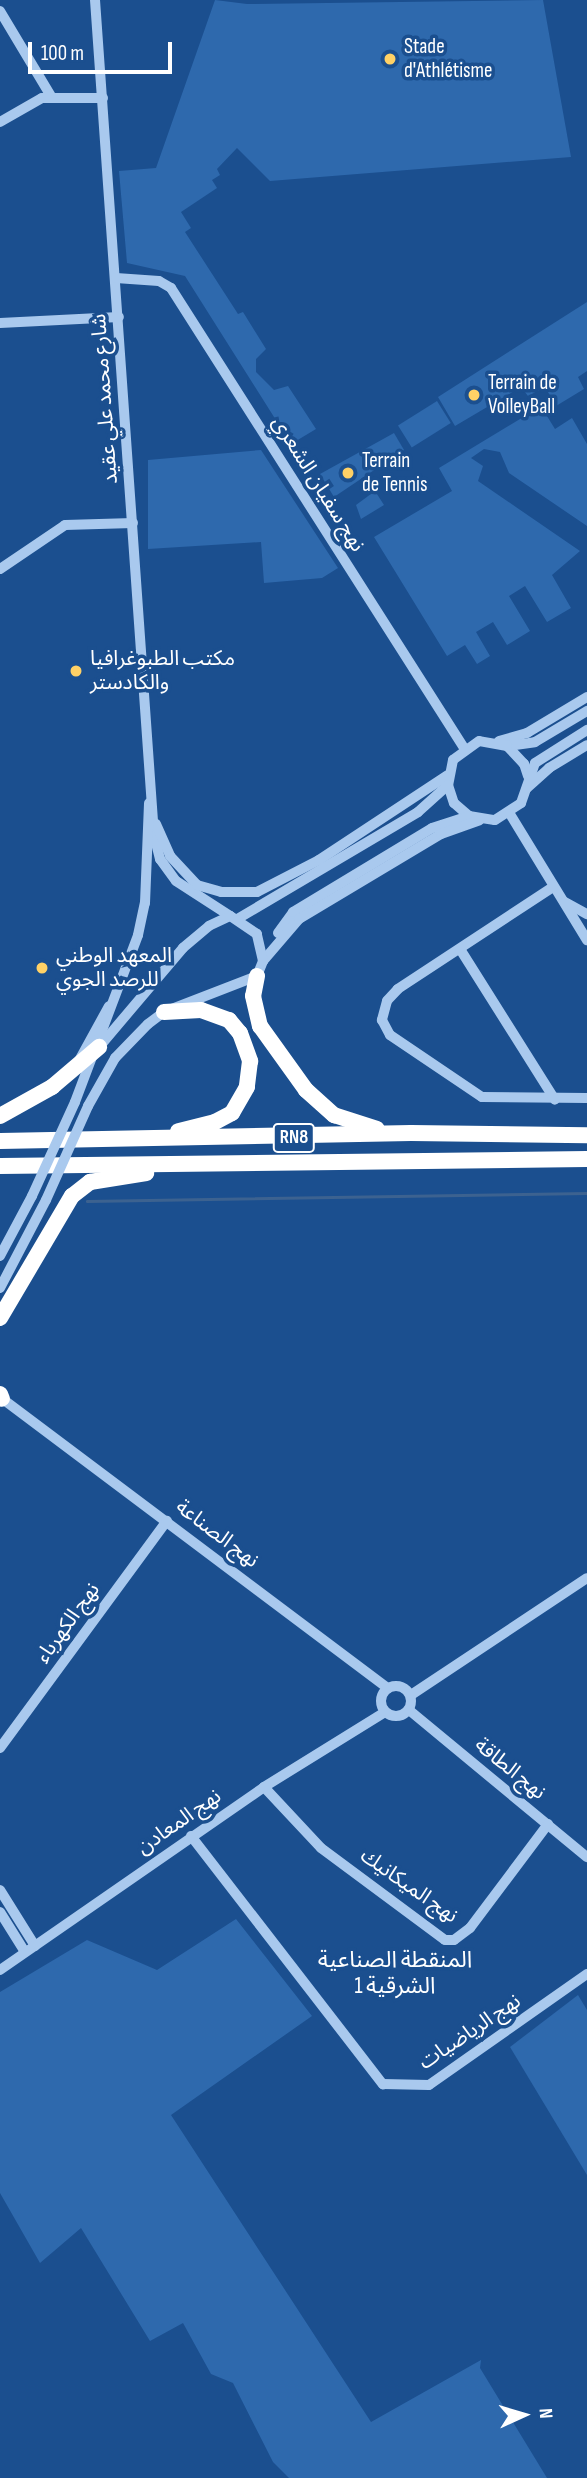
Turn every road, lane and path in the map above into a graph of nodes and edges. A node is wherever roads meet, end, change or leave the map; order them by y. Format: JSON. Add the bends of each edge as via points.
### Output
{"nodes":[{"id":1,"x":94,"y":0,"type":"edge"},
{"id":2,"x":2,"y":17,"type":"edge"},
{"id":3,"x":52,"y":98,"type":"junction"},
{"id":4,"x":103,"y":98,"type":"junction"},
{"id":5,"x":0,"y":122,"type":"edge"},
{"id":6,"x":116,"y":278,"type":"junction"},
{"id":7,"x":118,"y":317,"type":"junction"},
{"id":8,"x":0,"y":323,"type":"edge"},
{"id":9,"x":133,"y":523,"type":"junction"},
{"id":10,"x":0,"y":569,"type":"edge"},
{"id":11,"x":587,"y":697,"type":"edge"},
{"id":12,"x":587,"y":711,"type":"edge"},
{"id":13,"x":587,"y":730,"type":"edge"},
{"id":14,"x":496,"y":741,"type":"junction"},
{"id":15,"x":587,"y":745,"type":"edge"},
{"id":16,"x":508,"y":746,"type":"junction"},
{"id":17,"x":464,"y":748,"type":"junction"},
{"id":18,"x":528,"y":776,"type":"junction"},
{"id":19,"x":448,"y":780,"type":"junction"},
{"id":20,"x":527,"y":788,"type":"junction"},
{"id":21,"x":150,"y":797,"type":"junction"},
{"id":22,"x":510,"y":814,"type":"junction"},
{"id":23,"x":154,"y":818,"type":"junction"},
{"id":24,"x":474,"y":818,"type":"junction"},
{"id":25,"x":554,"y":887,"type":"junction"},
{"id":26,"x":562,"y":900,"type":"junction"},
{"id":27,"x":587,"y":914,"type":"edge"},
{"id":28,"x":234,"y":917,"type":"junction"},
{"id":29,"x":587,"y":940,"type":"edge"},
{"id":30,"x":460,"y":949,"type":"junction"},
{"id":31,"x":260,"y":969,"type":"junction"},
{"id":32,"x":127,"y":973,"type":"junction"},
{"id":33,"x":164,"y":1012,"type":"junction"},
{"id":34,"x":99,"y":1047,"type":"junction"},
{"id":35,"x":75,"y":1068,"type":"junction"},
{"id":36,"x":587,"y":1098,"type":"edge"},
{"id":37,"x":555,"y":1100,"type":"junction"},
{"id":38,"x":0,"y":1116,"type":"edge"},
{"id":39,"x":411,"y":1133,"type":"junction"},
{"id":40,"x":587,"y":1135,"type":"edge"},
{"id":41,"x":152,"y":1138,"type":"junction"},
{"id":42,"x":0,"y":1142,"type":"edge"},
{"id":43,"x":587,"y":1159,"type":"edge"},
{"id":44,"x":212,"y":1165,"type":"junction"},
{"id":45,"x":1,"y":1166,"type":"edge"},
{"id":46,"x":0,"y":1256,"type":"edge"},
{"id":47,"x":0,"y":1288,"type":"edge"},
{"id":48,"x":0,"y":1318,"type":"edge"},
{"id":49,"x":0,"y":1398,"type":"edge"},
{"id":50,"x":167,"y":1521,"type":"junction"},
{"id":51,"x":587,"y":1578,"type":"edge"},
{"id":52,"x":388,"y":1688,"type":"junction"},
{"id":53,"x":411,"y":1695,"type":"junction"},
{"id":54,"x":409,"y":1710,"type":"junction"},
{"id":55,"x":385,"y":1712,"type":"junction"},
{"id":56,"x":0,"y":1748,"type":"edge"},
{"id":57,"x":264,"y":1787,"type":"junction"},
{"id":58,"x":548,"y":1824,"type":"junction"},
{"id":59,"x":191,"y":1836,"type":"junction"},
{"id":60,"x":587,"y":1857,"type":"edge"},
{"id":61,"x":0,"y":1890,"type":"edge"},
{"id":62,"x":0,"y":1912,"type":"edge"},
{"id":63,"x":30,"y":1949,"type":"junction"},
{"id":64,"x":0,"y":1969,"type":"edge"},
{"id":65,"x":587,"y":1974,"type":"edge"}],
"edges":[{"from":1,"to":4,"type":"street","name":"شارع محمد علي عقيد"},
{"from":2,"to":3,"type":"street"},
{"from":3,"to":4,"type":"street"},
{"from":3,"to":5,"type":"street","via":[[31,102]]},
{"from":4,"to":6,"type":"street","name":"شارع محمد علي عقيد"},
{"from":6,"to":7,"type":"street","name":"شارع محمد علي عقيد"},
{"from":6,"to":17,"type":"street","name":"نهج سفيان الشعري","via":[[159,281],[171,288]]},
{"from":7,"to":8,"type":"street"},
{"from":7,"to":9,"type":"street","name":"شارع محمد علي عقيد"},
{"from":9,"to":10,"type":"street","via":[[65,525]]},
{"from":9,"to":21,"type":"street","name":"شارع محمد علي عقيد"},
{"from":11,"to":14,"type":"street","via":[[527,733]]},
{"from":12,"to":16,"type":"street","via":[[534,742]]},
{"from":13,"to":18,"type":"street","via":[[544,756]]},
{"from":14,"to":16,"type":"street"},
{"from":14,"to":17,"type":"street","via":[[479,741]]},
{"from":15,"to":20,"type":"street"},
{"from":16,"to":18,"type":"street"},
{"from":17,"to":19,"type":"street"},
{"from":18,"to":20,"type":"street"},
{"from":19,"to":23,"type":"street","via":[[272,888],[248,893],[197,885],[170,856]]},
{"from":19,"to":24,"type":"street","via":[[454,803]]},
{"from":19,"to":28,"type":"street","via":[[418,812]]},
{"from":20,"to":22,"type":"street"},
{"from":21,"to":23,"type":"street"},
{"from":21,"to":32,"type":"street","via":[[145,903]]},
{"from":22,"to":24,"type":"street"},
{"from":22,"to":25,"type":"street"},
{"from":23,"to":28,"type":"street","via":[[160,859],[176,881]]},
{"from":24,"to":31,"type":"street","via":[[299,919]]},
{"from":25,"to":26,"type":"street"},
{"from":25,"to":30,"type":"street"},
{"from":26,"to":27,"type":"street"},
{"from":26,"to":29,"type":"street"},
{"from":28,"to":31,"type":"street","via":[[257,934]]},
{"from":28,"to":34,"type":"street","via":[[209,926],[183,948]]},
{"from":30,"to":37,"type":"street"},
{"from":30,"to":37,"type":"street","via":[[398,989],[383,1011],[384,1029],[482,1097]]},
{"from":31,"to":33,"type":"street"},
{"from":31,"to":39,"type":"highway","via":[[253,996],[260,1026],[306,1090],[334,1115],[350,1122],[369,1129]]},
{"from":32,"to":34,"type":"street"},
{"from":32,"to":35,"type":"street"},
{"from":33,"to":41,"type":"highway","via":[[201,1010],[229,1020],[248,1047],[251,1077],[232,1113],[215,1122]]},
{"from":33,"to":47,"type":"street","bridge":true,"via":[[115,1058]]},
{"from":34,"to":35,"type":"highway"},
{"from":34,"to":46,"type":"street","bridge":true},
{"from":35,"to":38,"type":"highway","via":[[37,1097]]},
{"from":36,"to":37,"type":"street"},
{"from":39,"to":40,"type":"highway","number":"RN8"},
{"from":39,"to":41,"type":"highway","number":"RN8"},
{"from":41,"to":42,"type":"highway","number":"RN8"},
{"from":43,"to":44,"type":"highway","number":"RN8"},
{"from":44,"to":45,"type":"highway","number":"RN8"},
{"from":44,"to":48,"type":"highway","via":[[107,1177],[83,1186],[61,1211]]},
{"from":49,"to":50,"type":"street","name":"نهج الصناعة"},
{"from":50,"to":52,"type":"street","name":"نهج الصناعة"},
{"from":50,"to":56,"type":"street","name":"نهج الكهرباء"},
{"from":51,"to":53,"type":"street"},
{"from":52,"to":53,"type":"street","via":[[398,1686]]},
{"from":52,"to":55,"type":"street","via":[[382,1697]]},
{"from":53,"to":54,"type":"street"},
{"from":54,"to":55,"type":"street","via":[[398,1717]]},
{"from":54,"to":58,"type":"street","name":"نهج الطاقة"},
{"from":55,"to":57,"type":"street","name":"نهج المعادن"},
{"from":57,"to":58,"type":"street","name":"نهج الميكانيك","via":[[321,1848],[444,1940],[454,1940],[470,1928]]},
{"from":57,"to":59,"type":"street","name":"نهج المعادن"},
{"from":58,"to":60,"type":"street","name":"نهج الطاقة"},
{"from":59,"to":63,"type":"street","name":"نهج المعادن"},
{"from":59,"to":65,"type":"street","name":"نهج الرياضيات","via":[[383,2084],[429,2085]]},
{"from":61,"to":63,"type":"street"},
{"from":62,"to":63,"type":"street"},
{"from":63,"to":64,"type":"street","name":"نهج المعادن"}]}
